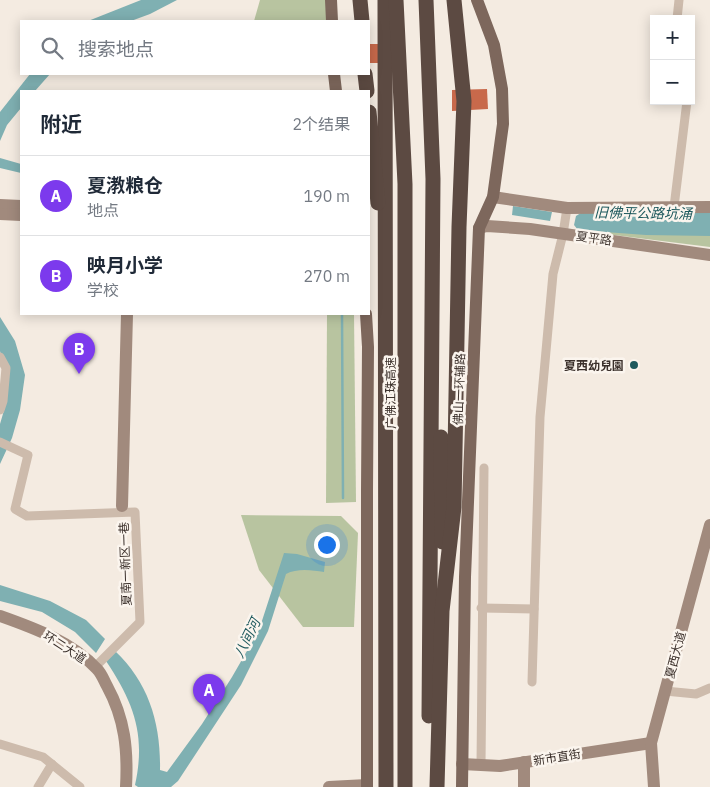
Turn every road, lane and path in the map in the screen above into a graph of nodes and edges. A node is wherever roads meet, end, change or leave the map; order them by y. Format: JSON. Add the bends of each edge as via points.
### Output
{"nodes":[{"id":1,"x":331,"y":0,"type":"edge"},
{"id":2,"x":360,"y":0,"type":"edge"},
{"id":3,"x":385,"y":0,"type":"edge"},
{"id":4,"x":396,"y":0,"type":"edge"},
{"id":5,"x":426,"y":0,"type":"edge"},
{"id":6,"x":454,"y":0,"type":"edge"},
{"id":7,"x":476,"y":0,"type":"edge"},
{"id":8,"x":679,"y":0,"type":"edge"},
{"id":9,"x":677,"y":15,"type":"edge"},
{"id":10,"x":332,"y":20,"type":"edge"},
{"id":11,"x":362,"y":20,"type":"edge"},
{"id":12,"x":334,"y":75,"type":"edge"},
{"id":13,"x":365,"y":75,"type":"edge"},
{"id":14,"x":336,"y":90,"type":"edge"},
{"id":15,"x":367,"y":90,"type":"edge"},
{"id":16,"x":686,"y":105,"type":"edge"},
{"id":17,"x":370,"y":122,"type":"edge"},
{"id":18,"x":493,"y":198,"type":"junction"},
{"id":19,"x":0,"y":205,"type":"edge"},
{"id":20,"x":20,"y":206,"type":"edge"},
{"id":21,"x":674,"y":207,"type":"junction"},
{"id":22,"x":710,"y":207,"type":"edge"},
{"id":23,"x":567,"y":208,"type":"junction"},
{"id":24,"x":433,"y":209,"type":"junction"},
{"id":25,"x":0,"y":214,"type":"edge"},
{"id":26,"x":20,"y":214,"type":"edge"},
{"id":27,"x":479,"y":228,"type":"junction"},
{"id":28,"x":563,"y":234,"type":"junction"},
{"id":29,"x":710,"y":255,"type":"edge"},
{"id":30,"x":387,"y":294,"type":"junction"},
{"id":31,"x":127,"y":315,"type":"edge"},
{"id":32,"x":366,"y":315,"type":"edge"},
{"id":33,"x":0,"y":357,"type":"edge"},
{"id":34,"x":0,"y":410,"type":"edge"},
{"id":35,"x":2,"y":443,"type":"edge"},
{"id":36,"x":484,"y":468,"type":"dead end"},
{"id":37,"x":122,"y":506,"type":"dead end"},
{"id":38,"x":710,"y":525,"type":"edge"},
{"id":39,"x":481,"y":608,"type":"junction"},
{"id":40,"x":534,"y":609,"type":"junction"},
{"id":41,"x":442,"y":611,"type":"junction"},
{"id":42,"x":0,"y":616,"type":"edge"},
{"id":43,"x":95,"y":667,"type":"junction"},
{"id":44,"x":532,"y":682,"type":"dead end"},
{"id":45,"x":710,"y":688,"type":"edge"},
{"id":46,"x":665,"y":691,"type":"junction"},
{"id":47,"x":651,"y":743,"type":"junction"},
{"id":48,"x":0,"y":744,"type":"edge"},
{"id":49,"x":524,"y":762,"type":"junction"},
{"id":50,"x":52,"y":764,"type":"junction"},
{"id":51,"x":462,"y":764,"type":"junction"},
{"id":52,"x":481,"y":765,"type":"junction"},
{"id":53,"x":368,"y":786,"type":"edge"},
{"id":54,"x":38,"y":787,"type":"edge"},
{"id":55,"x":80,"y":787,"type":"edge"},
{"id":56,"x":126,"y":787,"type":"edge"},
{"id":57,"x":329,"y":787,"type":"edge"},
{"id":58,"x":386,"y":787,"type":"edge"},
{"id":59,"x":405,"y":787,"type":"edge"},
{"id":60,"x":428,"y":787,"type":"edge"},
{"id":61,"x":437,"y":787,"type":"edge"},
{"id":62,"x":462,"y":787,"type":"edge"},
{"id":63,"x":524,"y":787,"type":"edge"},
{"id":64,"x":654,"y":787,"type":"edge"}],
"edges":[{"from":1,"to":10,"type":"main road"},
{"from":2,"to":11,"type":"highway"},
{"from":3,"to":30,"type":"highway"},
{"from":4,"to":59,"type":"highway","name":"广佛江珠高速","via":[[405,184]]},
{"from":5,"to":24,"type":"highway"},
{"from":6,"to":41,"type":"highway","via":[[464,101],[454,507]]},
{"from":7,"to":18,"type":"main road","name":"佛山一环辅路","via":[[494,45],[502,89],[503,124]]},
{"from":8,"to":9,"type":"street"},
{"from":12,"to":14,"type":"main road"},
{"from":13,"to":15,"type":"highway"},
{"from":16,"to":21,"type":"street"},
{"from":17,"to":30,"type":"highway"},
{"from":18,"to":23,"type":"street"},
{"from":18,"to":27,"type":"main road","name":"佛山一环辅路"},
{"from":19,"to":20,"type":"street"},
{"from":21,"to":22,"type":"street"},
{"from":21,"to":23,"type":"street"},
{"from":23,"to":28,"type":"street"},
{"from":24,"to":41,"type":"highway","via":[[441,268]]},
{"from":24,"to":60,"type":"highway"},
{"from":25,"to":26,"type":"street"},
{"from":27,"to":28,"type":"street","name":"夏平路","via":[[488,226]]},
{"from":27,"to":51,"type":"main road","name":"佛山一环辅路","via":[[465,577]]},
{"from":28,"to":29,"type":"street","name":"夏平路"},
{"from":28,"to":40,"type":"street","via":[[553,274],[540,416]]},
{"from":30,"to":58,"type":"highway"},
{"from":31,"to":37,"type":"street"},
{"from":32,"to":53,"type":"main road"},
{"from":33,"to":34,"type":"street","via":[[6,368]]},
{"from":35,"to":43,"type":"street","name":"夏南一新区一巷","via":[[28,455],[15,509],[27,516],[135,512],[140,622]]},
{"from":36,"to":39,"type":"street"},
{"from":38,"to":46,"type":"street","name":"夏西大道"},
{"from":39,"to":40,"type":"street"},
{"from":39,"to":52,"type":"street"},
{"from":40,"to":44,"type":"street"},
{"from":41,"to":61,"type":"highway"},
{"from":42,"to":43,"type":"street","name":"环二大道","via":[[40,630],[78,652]]},
{"from":43,"to":56,"type":"street","name":"环二大道","via":[[114,699],[126,740]]},
{"from":45,"to":46,"type":"street","via":[[696,694]]},
{"from":46,"to":47,"type":"street","name":"夏西大道"},
{"from":47,"to":49,"type":"street","name":"新市直街"},
{"from":47,"to":64,"type":"street","name":"夏西大道"},
{"from":48,"to":50,"type":"street","via":[[43,757]]},
{"from":49,"to":52,"type":"street","name":"新市直街"},
{"from":49,"to":63,"type":"street"},
{"from":50,"to":54,"type":"street"},
{"from":50,"to":55,"type":"street"},
{"from":51,"to":52,"type":"street","name":"新市直街"},
{"from":51,"to":62,"type":"main road","name":"佛山一环辅路"},
{"from":53,"to":57,"type":"street"}]}
